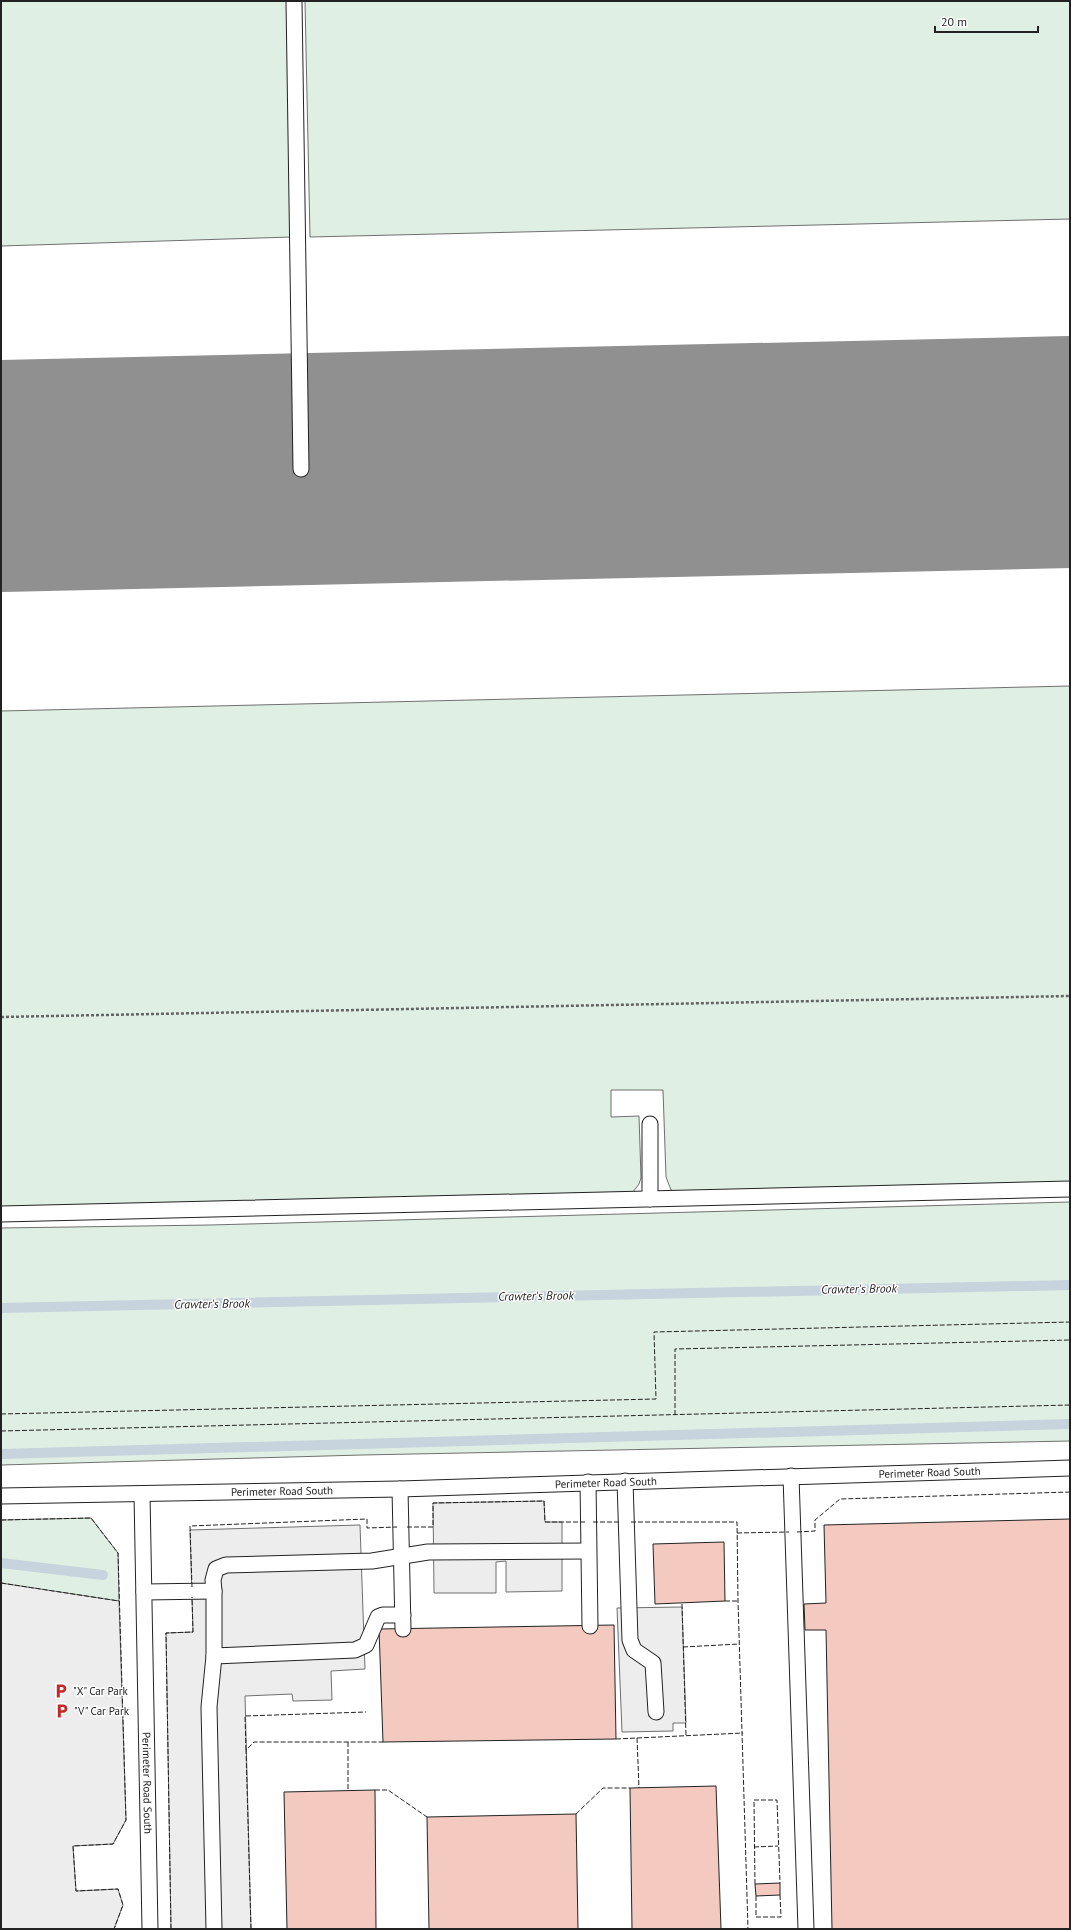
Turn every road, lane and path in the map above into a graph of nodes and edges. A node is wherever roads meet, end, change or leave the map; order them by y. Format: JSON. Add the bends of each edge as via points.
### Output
{"nodes":[{"id":1,"x":294,"y":1,"type":"edge"},
{"id":2,"x":301,"y":469,"type":"dead end"},
{"id":3,"x":1070,"y":996,"type":"edge"},
{"id":4,"x":1,"y":1017,"type":"edge"},
{"id":5,"x":650,"y":1124,"type":"dead end"},
{"id":6,"x":1070,"y":1189,"type":"edge"},
{"id":7,"x":650,"y":1199,"type":"junction"},
{"id":8,"x":1,"y":1214,"type":"edge"},
{"id":9,"x":1070,"y":1468,"type":"edge"},
{"id":10,"x":791,"y":1476,"type":"junction"},
{"id":11,"x":625,"y":1481,"type":"junction"},
{"id":12,"x":588,"y":1482,"type":"junction"},
{"id":13,"x":400,"y":1489,"type":"junction"},
{"id":14,"x":142,"y":1494,"type":"junction"},
{"id":15,"x":1,"y":1496,"type":"edge"},
{"id":16,"x":588,"y":1551,"type":"junction"},
{"id":17,"x":402,"y":1556,"type":"junction"},
{"id":18,"x":214,"y":1591,"type":"junction"},
{"id":19,"x":144,"y":1592,"type":"junction"},
{"id":20,"x":590,"y":1626,"type":"dead end"},
{"id":21,"x":214,"y":1656,"type":"junction"},
{"id":22,"x":656,"y":1712,"type":"dead end"},
{"id":23,"x":150,"y":1929,"type":"edge"},
{"id":24,"x":214,"y":1929,"type":"edge"},
{"id":25,"x":806,"y":1929,"type":"edge"}],
"edges":[{"from":1,"to":2,"type":"lane"},
{"from":3,"to":4,"type":"path"},
{"from":5,"to":7,"type":"lane"},
{"from":6,"to":7,"type":"lane"},
{"from":7,"to":8,"type":"lane"},
{"from":9,"to":10,"type":"lane","name":"Perimeter Road South"},
{"from":10,"to":11,"type":"lane","name":"Perimeter Road South"},
{"from":10,"to":25,"type":"lane"},
{"from":11,"to":12,"type":"lane","name":"Perimeter Road South"},
{"from":11,"to":22,"type":"lane","via":[[630,1640],[634,1650],[653,1663]]},
{"from":12,"to":13,"type":"lane","name":"Perimeter Road South"},
{"from":12,"to":16,"type":"lane"},
{"from":13,"to":14,"type":"lane","name":"Perimeter Road South"},
{"from":13,"to":17,"type":"lane"},
{"from":14,"to":15,"type":"lane","name":"Perimeter Road South"},
{"from":14,"to":19,"type":"lane","name":"Perimeter Road South"},
{"from":16,"to":17,"type":"lane","via":[[428,1552]]},
{"from":16,"to":20,"type":"lane"},
{"from":17,"to":18,"type":"lane","via":[[372,1561],[226,1564],[216,1569]]},
{"from":17,"to":21,"type":"lane","via":[[403,1622],[383,1615],[378,1617],[366,1645],[355,1650]]},
{"from":18,"to":19,"type":"lane"},
{"from":18,"to":21,"type":"lane"},
{"from":19,"to":23,"type":"lane","name":"Perimeter Road South"},
{"from":21,"to":24,"type":"lane","via":[[209,1707]]}]}
